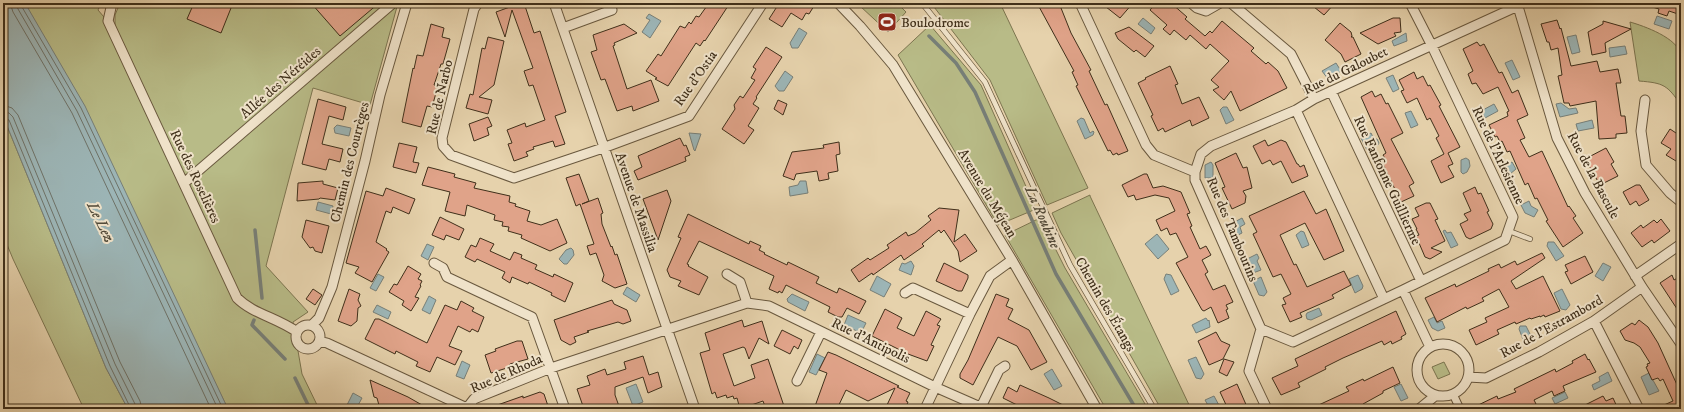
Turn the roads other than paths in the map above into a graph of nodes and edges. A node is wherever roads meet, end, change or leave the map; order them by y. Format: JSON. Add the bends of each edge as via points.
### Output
{"nodes":[{"id":1,"x":112,"y":3,"type":"edge"},
{"id":2,"x":393,"y":3,"type":"edge"},
{"id":3,"x":407,"y":3,"type":"edge"},
{"id":4,"x":478,"y":3,"type":"edge"},
{"id":5,"x":554,"y":3,"type":"edge"},
{"id":6,"x":763,"y":3,"type":"edge"},
{"id":7,"x":838,"y":3,"type":"edge"},
{"id":8,"x":922,"y":3,"type":"edge"},
{"id":9,"x":1080,"y":3,"type":"edge"},
{"id":10,"x":1191,"y":3,"type":"edge"},
{"id":11,"x":1220,"y":3,"type":"edge"},
{"id":12,"x":1232,"y":3,"type":"edge"},
{"id":13,"x":1410,"y":3,"type":"edge"},
{"id":14,"x":1518,"y":4,"type":"edge"},
{"id":15,"x":612,"y":10,"type":"dead end"},
{"id":16,"x":563,"y":28,"type":"junction"},
{"id":17,"x":1431,"y":44,"type":"junction"},
{"id":18,"x":1331,"y":92,"type":"junction"},
{"id":19,"x":1314,"y":99,"type":"junction"},
{"id":20,"x":1645,"y":100,"type":"dead end"},
{"id":21,"x":1296,"y":110,"type":"junction"},
{"id":22,"x":603,"y":148,"type":"junction"},
{"id":23,"x":1196,"y":172,"type":"junction"},
{"id":24,"x":184,"y":183,"type":"junction"},
{"id":25,"x":1681,"y":202,"type":"edge"},
{"id":26,"x":1509,"y":231,"type":"junction"},
{"id":27,"x":1530,"y":239,"type":"dead end"},
{"id":28,"x":1681,"y":244,"type":"edge"},
{"id":29,"x":1012,"y":260,"type":"junction"},
{"id":30,"x":434,"y":263,"type":"dead end"},
{"id":31,"x":727,"y":274,"type":"dead end"},
{"id":32,"x":1635,"y":276,"type":"junction"},
{"id":33,"x":1421,"y":281,"type":"junction"},
{"id":34,"x":1642,"y":287,"type":"junction"},
{"id":35,"x":1403,"y":290,"type":"junction"},
{"id":36,"x":905,"y":293,"type":"dead end"},
{"id":37,"x":1384,"y":299,"type":"junction"},
{"id":38,"x":747,"y":303,"type":"junction"},
{"id":39,"x":970,"y":314,"type":"junction"},
{"id":40,"x":1594,"y":321,"type":"junction"},
{"id":41,"x":312,"y":326,"type":"junction"},
{"id":42,"x":1261,"y":329,"type":"junction"},
{"id":43,"x":667,"y":330,"type":"junction"},
{"id":44,"x":297,"y":332,"type":"junction"},
{"id":45,"x":821,"y":332,"type":"junction"},
{"id":46,"x":319,"y":341,"type":"junction"},
{"id":47,"x":1681,"y":344,"type":"edge"},
{"id":48,"x":1430,"y":347,"type":"junction"},
{"id":49,"x":1005,"y":366,"type":"dead end"},
{"id":50,"x":550,"y":368,"type":"junction"},
{"id":51,"x":1468,"y":377,"type":"junction"},
{"id":52,"x":797,"y":381,"type":"dead end"},
{"id":53,"x":935,"y":387,"type":"junction"},
{"id":54,"x":1453,"y":394,"type":"junction"},
{"id":55,"x":1435,"y":396,"type":"junction"},
{"id":56,"x":983,"y":408,"type":"edge"},
{"id":57,"x":467,"y":409,"type":"edge"},
{"id":58,"x":565,"y":409,"type":"edge"},
{"id":59,"x":695,"y":409,"type":"edge"},
{"id":60,"x":925,"y":409,"type":"edge"},
{"id":61,"x":1097,"y":409,"type":"edge"},
{"id":62,"x":1154,"y":409,"type":"edge"},
{"id":63,"x":1267,"y":409,"type":"edge"},
{"id":64,"x":1419,"y":409,"type":"edge"},
{"id":65,"x":1460,"y":409,"type":"edge"},
{"id":66,"x":1639,"y":409,"type":"edge"}],
"edges":[{"from":1,"to":24,"type":"street","name":"Rue des Roselières","via":[[108,21]]},
{"from":2,"to":24,"type":"street","name":"Allée des Néréides"},
{"from":3,"to":41,"type":"street","name":"Chemin des Courrèges","via":[[380,95],[332,287],[319,318]]},
{"from":4,"to":22,"type":"street","name":"Rue de Narbo","via":[[474,9],[442,138],[446,151],[514,178]]},
{"from":5,"to":16,"type":"street","name":"Avenue de Massilia"},
{"from":6,"to":22,"type":"street","name":"Rue d'Ostia","via":[[688,116]]},
{"from":7,"to":29,"type":"street","name":"Avenue du Méjean","via":[[893,65]]},
{"from":8,"to":62,"type":"lane","name":"Chemin des Étangs","via":[[985,82],[1070,265]]},
{"from":9,"to":23,"type":"street","name":"Rue des Tambourins","via":[[1146,146],[1154,156]]},
{"from":10,"to":11,"type":"street","via":[[1206,11]]},
{"from":12,"to":19,"type":"street","via":[[1291,54]]},
{"from":13,"to":17,"type":"street","name":"Rue de l'Arlesienne"},
{"from":14,"to":17,"type":"street","name":"Rue du Galoubet"},
{"from":14,"to":32,"type":"street","name":"Rue de la Bascule","via":[[1557,138],[1585,194]]},
{"from":15,"to":16,"type":"street"},
{"from":16,"to":22,"type":"street","name":"Avenue de Massilia"},
{"from":17,"to":18,"type":"street","name":"Rue du Galoubet"},
{"from":17,"to":26,"type":"street","name":"Rue de l'Arlesienne","via":[[1513,217]]},
{"from":18,"to":19,"type":"street","name":"Rue du Galoubet"},
{"from":18,"to":33,"type":"street","name":"Rue Fanfonne Guillierme"},
{"from":19,"to":21,"type":"street","name":"Rue du Galoubet"},
{"from":20,"to":25,"type":"street","via":[[1641,131],[1646,165],[1670,194]]},
{"from":21,"to":23,"type":"street","name":"Rue du Galoubet","via":[[1212,146],[1201,154]]},
{"from":21,"to":37,"type":"street"},
{"from":22,"to":43,"type":"street","name":"Avenue de Massilia"},
{"from":23,"to":42,"type":"street","name":"Rue des Tambourins","via":[[1195,180]]},
{"from":24,"to":44,"type":"street","name":"Rue des Roselières","via":[[237,298],[243,304]]},
{"from":26,"to":27,"type":"lane"},
{"from":26,"to":33,"type":"street","via":[[1505,240]]},
{"from":28,"to":32,"type":"street"},
{"from":29,"to":39,"type":"street","via":[[990,276]]},
{"from":29,"to":61,"type":"street","name":"Avenue du Méjean"},
{"from":30,"to":50,"type":"street","via":[[443,268],[447,277],[532,317]]},
{"from":31,"to":38,"type":"street","via":[[740,282]]},
{"from":32,"to":34,"type":"street","name":"Rue de la Bascule"},
{"from":33,"to":35,"type":"street"},
{"from":34,"to":40,"type":"street","name":"Rue de l'Estrambord"},
{"from":34,"to":47,"type":"street","name":"Rue de la Bascule"},
{"from":35,"to":37,"type":"street"},
{"from":35,"to":48,"type":"street"},
{"from":36,"to":39,"type":"street","via":[[912,288]]},
{"from":37,"to":42,"type":"street","via":[[1293,342]]},
{"from":38,"to":43,"type":"street","name":"Rue d'Antipolis"},
{"from":38,"to":45,"type":"street","name":"Rue d'Antipolis","via":[[770,306]]},
{"from":39,"to":53,"type":"street"},
{"from":40,"to":51,"type":"street","name":"Rue de l'Estrambord","via":[[1486,378]]},
{"from":40,"to":66,"type":"street"},
{"from":41,"to":44,"type":"street","via":[[301,326]]},
{"from":41,"to":46,"type":"street","via":[[318,330]]},
{"from":42,"to":63,"type":"street","via":[[1249,371]]},
{"from":43,"to":50,"type":"street","name":"Rue de Rhoda"},
{"from":43,"to":59,"type":"street","name":"Avenue de Massilia"},
{"from":44,"to":46,"type":"street","via":[[296,340],[304,348],[314,347]]},
{"from":45,"to":52,"type":"street"},
{"from":45,"to":53,"type":"street","name":"Rue d'Antipolis"},
{"from":46,"to":57,"type":"street","name":"Rue de Rhoda"},
{"from":48,"to":51,"type":"street","via":[[1443,344],[1456,347],[1467,360]]},
{"from":48,"to":55,"type":"street","via":[[1423,352],[1416,368],[1421,386]]},
{"from":49,"to":56,"type":"street","name":"Rue d'Antipolis","via":[[999,370]]},
{"from":50,"to":57,"type":"street","name":"Rue de Rhoda","via":[[474,399]]},
{"from":50,"to":58,"type":"street"},
{"from":51,"to":54,"type":"street","via":[[1465,384]]},
{"from":53,"to":56,"type":"street","name":"Rue d'Antipolis"},
{"from":53,"to":60,"type":"street"},
{"from":54,"to":55,"type":"street"},
{"from":54,"to":65,"type":"street"},
{"from":55,"to":64,"type":"street"}]}
